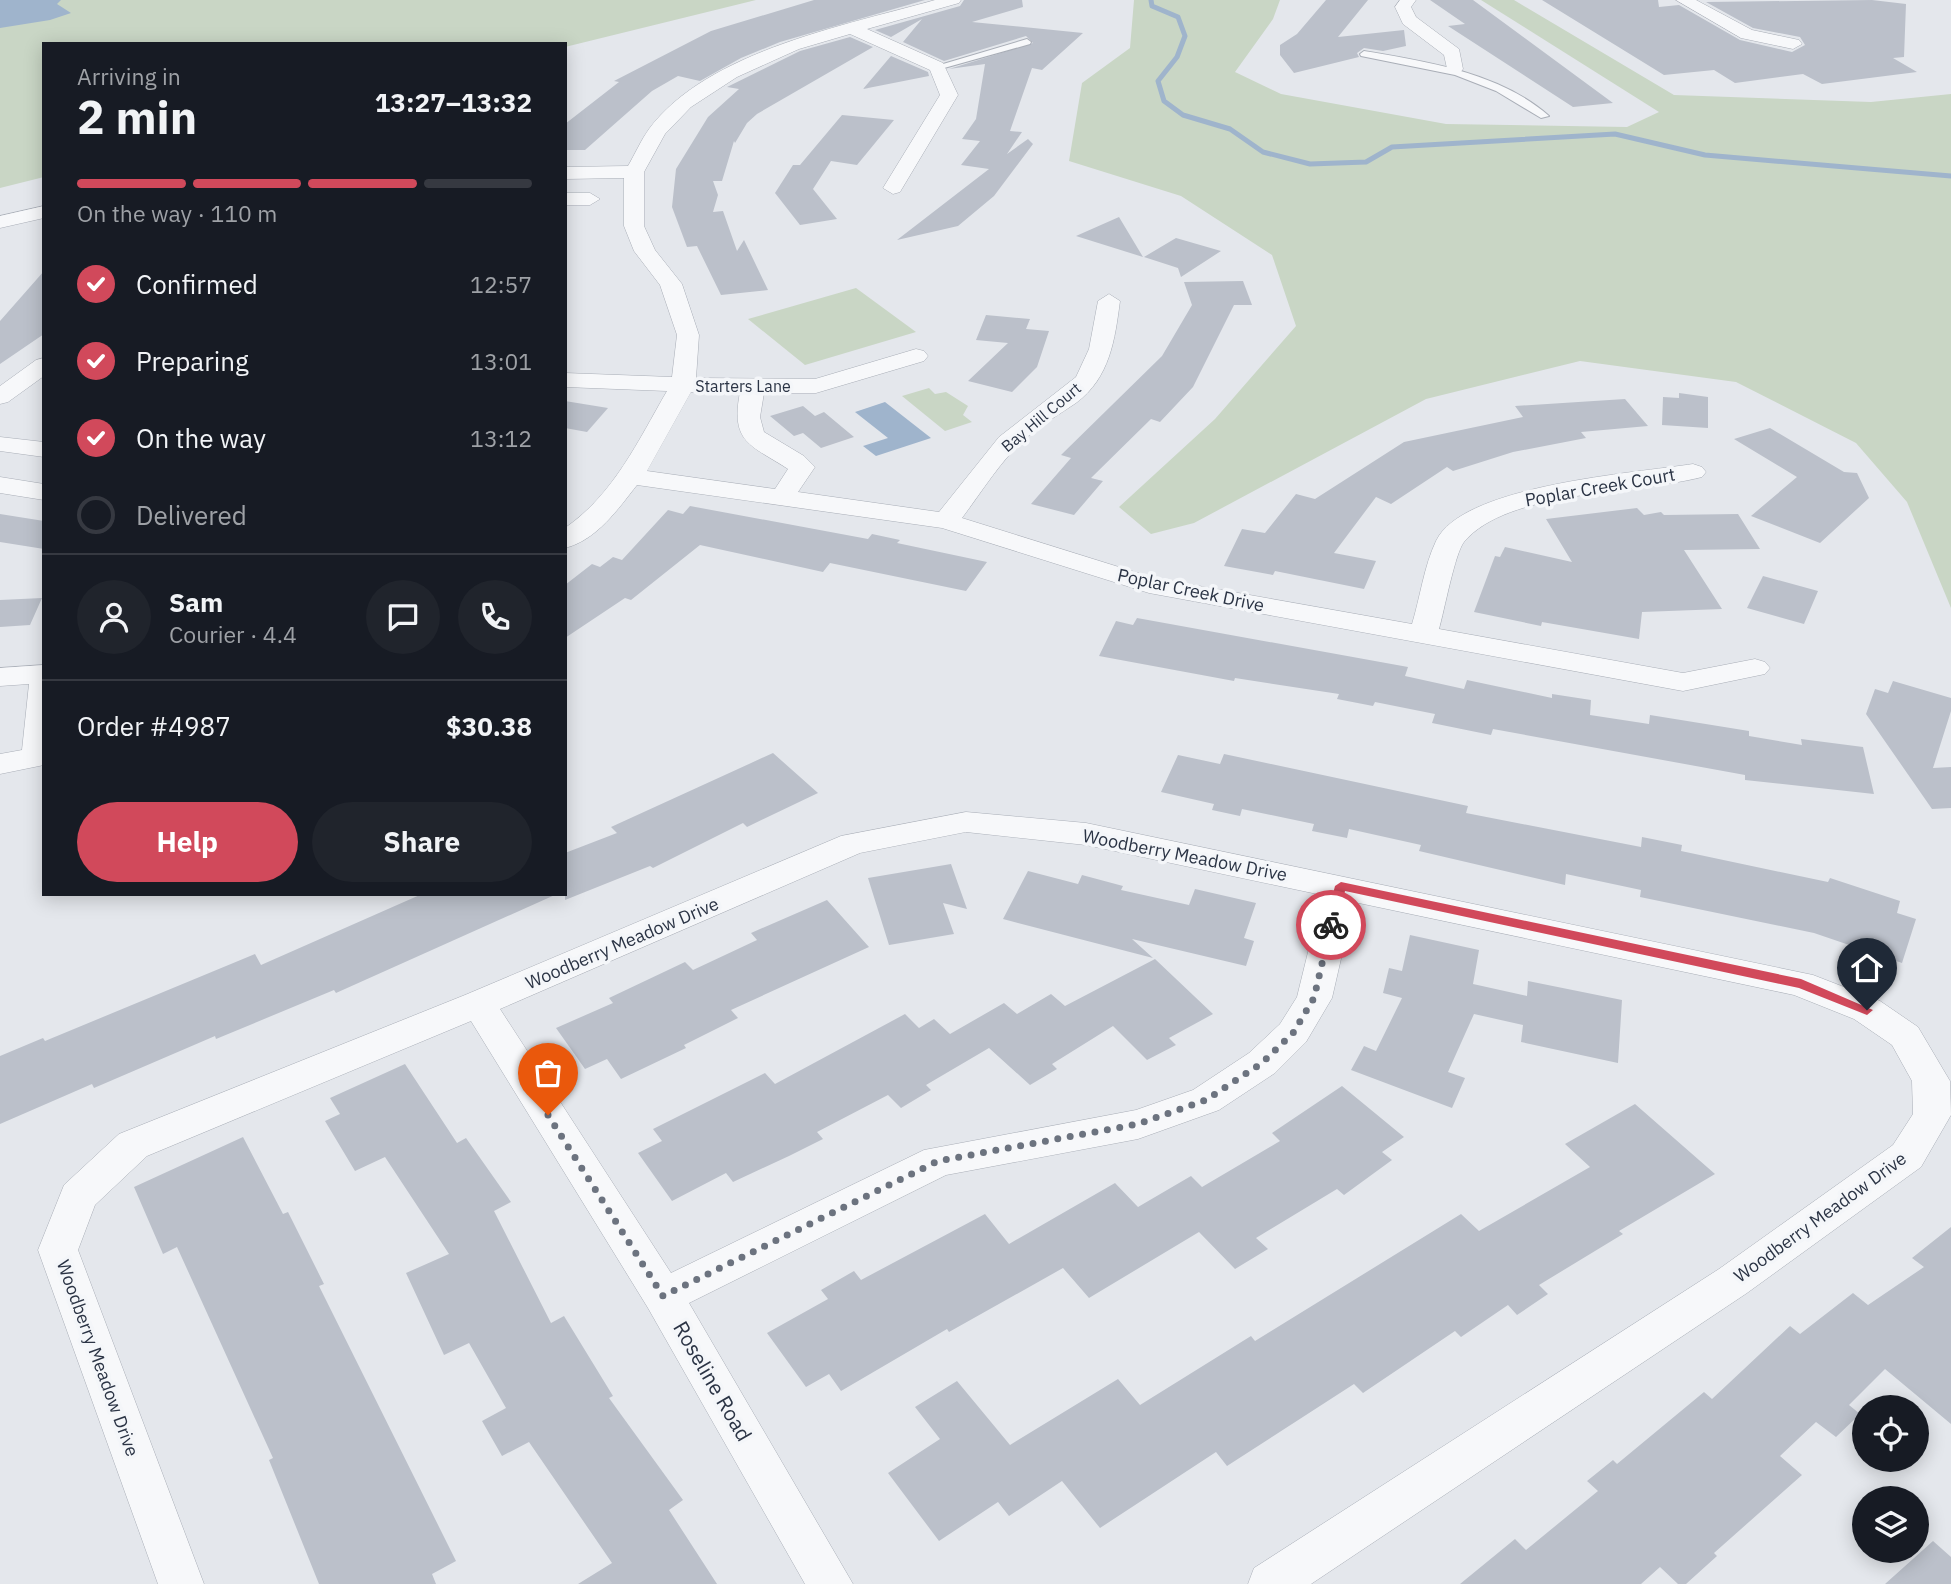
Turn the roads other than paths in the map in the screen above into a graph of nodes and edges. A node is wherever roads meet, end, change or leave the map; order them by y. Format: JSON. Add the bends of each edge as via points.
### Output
{"nodes":[{"id":1,"x":953,"y":0,"type":"edge"},
{"id":2,"x":1408,"y":0,"type":"edge"},
{"id":3,"x":1684,"y":0,"type":"edge"},
{"id":4,"x":853,"y":29,"type":"junction"},
{"id":5,"x":1027,"y":42,"type":"dead end"},
{"id":6,"x":1793,"y":44,"type":"dead end"},
{"id":7,"x":1364,"y":54,"type":"dead end"},
{"id":8,"x":937,"y":68,"type":"junction"},
{"id":9,"x":1454,"y":69,"type":"junction"},
{"id":10,"x":1544,"y":116,"type":"dead end"},
{"id":11,"x":635,"y":172,"type":"junction"},
{"id":12,"x":567,"y":173,"type":"edge"},
{"id":13,"x":893,"y":188,"type":"dead end"},
{"id":14,"x":567,"y":199,"type":"edge"},
{"id":15,"x":590,"y":199,"type":"dead end"},
{"id":16,"x":42,"y":212,"type":"edge"},
{"id":17,"x":0,"y":222,"type":"edge"},
{"id":18,"x":1109,"y":301,"type":"dead end"},
{"id":19,"x":916,"y":356,"type":"dead end"},
{"id":20,"x":42,"y":366,"type":"edge"},
{"id":21,"x":567,"y":380,"type":"edge"},
{"id":22,"x":683,"y":385,"type":"junction"},
{"id":23,"x":753,"y":387,"type":"junction"},
{"id":24,"x":0,"y":397,"type":"edge"},
{"id":25,"x":0,"y":443,"type":"edge"},
{"id":26,"x":42,"y":450,"type":"edge"},
{"id":27,"x":1693,"y":472,"type":"dead end"},
{"id":28,"x":631,"y":475,"type":"junction"},
{"id":29,"x":0,"y":485,"type":"edge"},
{"id":30,"x":42,"y":492,"type":"edge"},
{"id":31,"x":782,"y":497,"type":"junction"},
{"id":32,"x":946,"y":521,"type":"junction"},
{"id":33,"x":567,"y":539,"type":"edge"},
{"id":34,"x":1423,"y":636,"type":"junction"},
{"id":35,"x":1755,"y":668,"type":"dead end"},
{"id":36,"x":42,"y":675,"type":"edge"},
{"id":37,"x":0,"y":677,"type":"edge"},
{"id":38,"x":42,"y":728,"type":"edge"},
{"id":39,"x":41,"y":755,"type":"edge"},
{"id":40,"x":0,"y":764,"type":"edge"},
{"id":41,"x":1341,"y":886,"type":"junction"},
{"id":42,"x":478,"y":1004,"type":"junction"},
{"id":43,"x":663,"y":1296,"type":"junction"},
{"id":44,"x":181,"y":1584,"type":"edge"},
{"id":45,"x":830,"y":1584,"type":"edge"},
{"id":46,"x":1271,"y":1584,"type":"edge"}],
"edges":[{"from":1,"to":4,"type":"street"},
{"from":2,"to":9,"type":"street","via":[[1404,13],[1453,53]]},
{"from":3,"to":6,"type":"street","via":[[1746,34]]},
{"from":4,"to":8,"type":"street"},
{"from":4,"to":11,"type":"street","via":[[793,45],[731,73],[685,103],[657,131]]},
{"from":5,"to":8,"type":"lane"},
{"from":7,"to":9,"type":"lane"},
{"from":8,"to":13,"type":"street","via":[[949,95]]},
{"from":9,"to":10,"type":"lane","via":[[1506,90]]},
{"from":11,"to":12,"type":"street"},
{"from":11,"to":22,"type":"street","via":[[634,226],[645,251],[671,284],[688,335]]},
{"from":14,"to":15,"type":"street"},
{"from":16,"to":17,"type":"street"},
{"from":18,"to":32,"type":"street","name":"Bay Hill Court","via":[[1095,367],[1077,390],[1019,432]]},
{"from":19,"to":23,"type":"street","name":"Starters Lane","via":[[816,386]]},
{"from":20,"to":24,"type":"street"},
{"from":21,"to":22,"type":"street","name":"Starters Lane"},
{"from":22,"to":23,"type":"street","name":"Starters Lane"},
{"from":22,"to":28,"type":"street"},
{"from":23,"to":31,"type":"street","via":[[748,421],[758,441],[802,467]]},
{"from":25,"to":26,"type":"street"},
{"from":27,"to":34,"type":"street","name":"Poplar Creek Court","via":[[1527,498],[1479,514],[1449,541]]},
{"from":28,"to":31,"type":"street","name":"Poplar Creek Drive"},
{"from":28,"to":33,"type":"street","via":[[598,517]]},
{"from":29,"to":30,"type":"street"},
{"from":31,"to":32,"type":"street","name":"Poplar Creek Drive"},
{"from":32,"to":34,"type":"street","name":"Poplar Creek Drive","via":[[1149,584]]},
{"from":34,"to":35,"type":"street","name":"Poplar Creek Drive","via":[[1682,682]]},
{"from":36,"to":37,"type":"street"},
{"from":38,"to":39,"type":"street"},
{"from":39,"to":40,"type":"street"},
{"from":41,"to":42,"type":"street","name":"Woodberry Meadow Drive","via":[[1086,834],[966,822],[852,844]]},
{"from":41,"to":43,"type":"street","via":[[1314,998],[1293,1033],[1262,1063],[1206,1100],[1138,1124],[938,1161]]},
{"from":41,"to":46,"type":"street","name":"Woodberry Meadow Drive","via":[[1801,984],[1867,1010],[1905,1035],[1931,1081],[1932,1115],[1907,1156],[1733,1282]]},
{"from":42,"to":43,"type":"street","name":"Roseline Road"},
{"from":42,"to":44,"type":"street","name":"Woodberry Meadow Drive","via":[[133,1145],[78,1196],[58,1250]]},
{"from":43,"to":45,"type":"street","name":"Roseline Road"}]}
